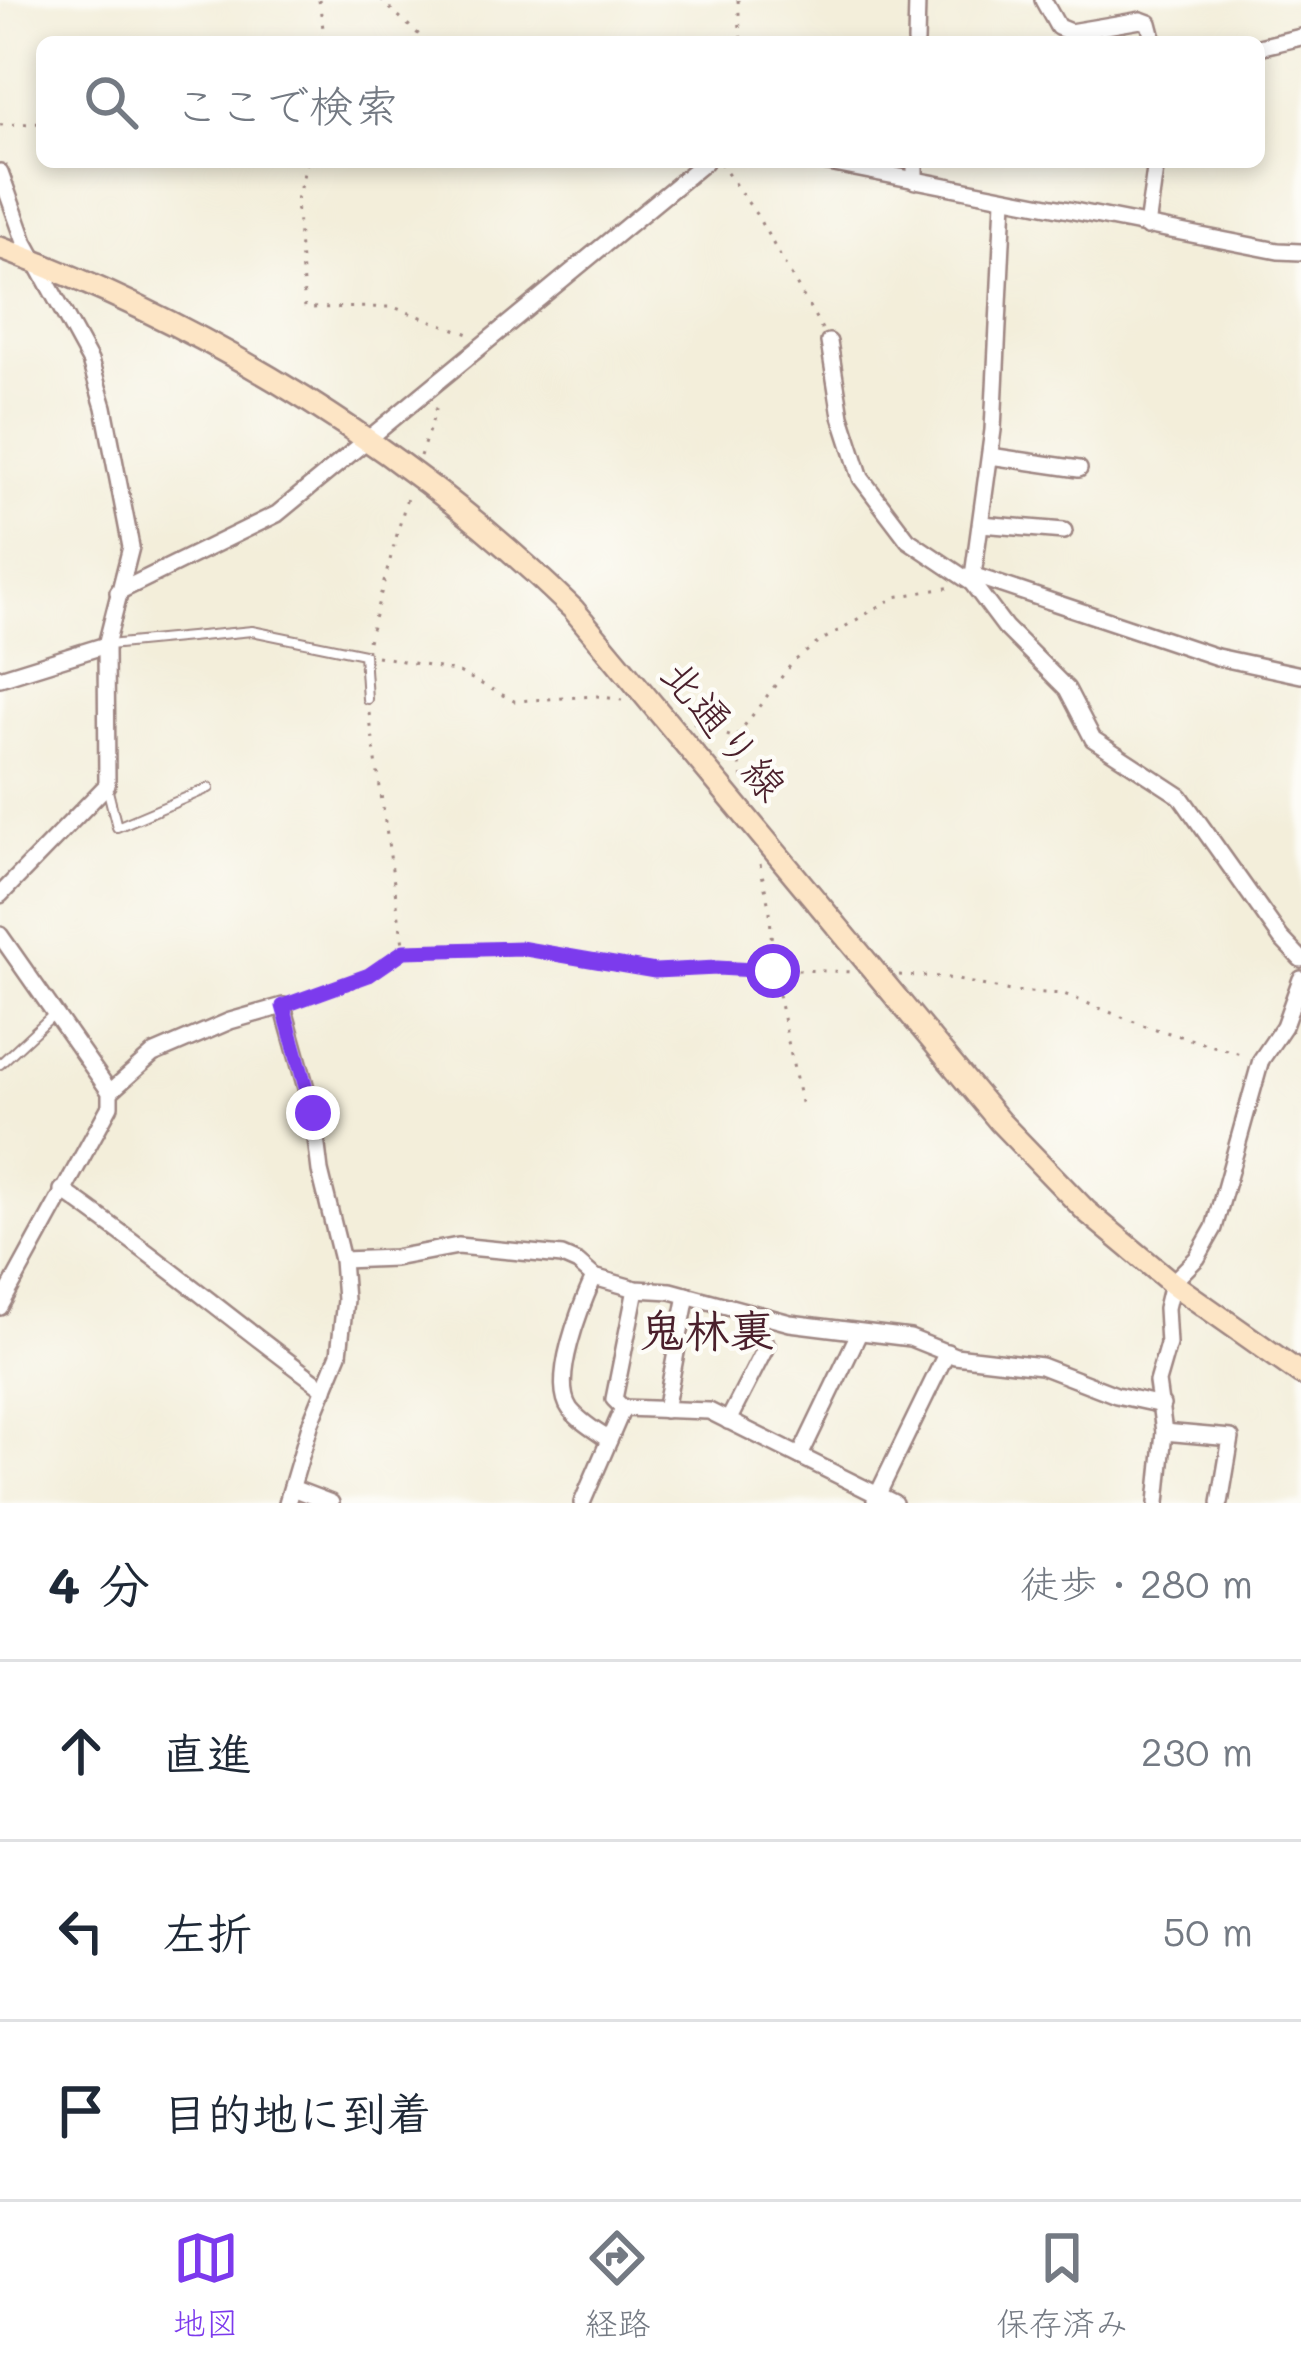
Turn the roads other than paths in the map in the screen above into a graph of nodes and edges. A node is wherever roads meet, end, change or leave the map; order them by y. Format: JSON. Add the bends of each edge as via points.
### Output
{"nodes":[{"id":1,"x":917,"y":0,"type":"edge"},
{"id":2,"x":1043,"y":0,"type":"edge"},
{"id":3,"x":916,"y":36,"type":"edge"},
{"id":4,"x":1152,"y":36,"type":"edge"},
{"id":5,"x":1301,"y":37,"type":"edge"},
{"id":6,"x":1265,"y":46,"type":"edge"},
{"id":7,"x":697,"y":168,"type":"edge"},
{"id":8,"x":853,"y":168,"type":"edge"},
{"id":9,"x":915,"y":168,"type":"edge"},
{"id":10,"x":1155,"y":168,"type":"edge"},
{"id":11,"x":0,"y":172,"type":"edge"},
{"id":12,"x":915,"y":181,"type":"junction"},
{"id":13,"x":1004,"y":200,"type":"junction"},
{"id":14,"x":1147,"y":226,"type":"junction"},
{"id":15,"x":0,"y":248,"type":"edge"},
{"id":16,"x":1301,"y":252,"type":"edge"},
{"id":17,"x":37,"y":261,"type":"junction"},
{"id":18,"x":829,"y":342,"type":"road end"},
{"id":19,"x":367,"y":440,"type":"junction"},
{"id":20,"x":990,"y":456,"type":"junction"},
{"id":21,"x":1079,"y":469,"type":"dead end"},
{"id":22,"x":981,"y":524,"type":"junction"},
{"id":23,"x":1064,"y":531,"type":"dead end"},
{"id":24,"x":974,"y":580,"type":"junction"},
{"id":25,"x":118,"y":592,"type":"junction"},
{"id":26,"x":106,"y":645,"type":"junction"},
{"id":27,"x":1301,"y":675,"type":"edge"},
{"id":28,"x":0,"y":678,"type":"edge"},
{"id":29,"x":368,"y":699,"type":"road end"},
{"id":30,"x":107,"y":785,"type":"junction"},
{"id":31,"x":209,"y":788,"type":"dead end"},
{"id":32,"x":0,"y":895,"type":"edge"},
{"id":33,"x":0,"y":935,"type":"edge"},
{"id":34,"x":1301,"y":959,"type":"edge"},
{"id":35,"x":1301,"y":979,"type":"edge"},
{"id":36,"x":57,"y":1011,"type":"junction"},
{"id":37,"x":0,"y":1064,"type":"edge"},
{"id":38,"x":110,"y":1092,"type":"junction"},
{"id":39,"x":62,"y":1190,"type":"junction"},
{"id":40,"x":342,"y":1260,"type":"junction"},
{"id":41,"x":594,"y":1277,"type":"junction"},
{"id":42,"x":1172,"y":1283,"type":"junction"},
{"id":43,"x":636,"y":1288,"type":"junction"},
{"id":44,"x":687,"y":1295,"type":"junction"},
{"id":45,"x":0,"y":1307,"type":"edge"},
{"id":46,"x":859,"y":1333,"type":"junction"},
{"id":47,"x":767,"y":1345,"type":"dead end"},
{"id":48,"x":947,"y":1352,"type":"junction"},
{"id":49,"x":1301,"y":1374,"type":"edge"},
{"id":50,"x":325,"y":1389,"type":"junction"},
{"id":51,"x":1162,"y":1405,"type":"junction"},
{"id":52,"x":623,"y":1408,"type":"junction"},
{"id":53,"x":664,"y":1410,"type":"junction"},
{"id":54,"x":728,"y":1420,"type":"junction"},
{"id":55,"x":1165,"y":1432,"type":"junction"},
{"id":56,"x":609,"y":1441,"type":"junction"},
{"id":57,"x":800,"y":1456,"type":"junction"},
{"id":58,"x":290,"y":1496,"type":"edge"},
{"id":59,"x":881,"y":1500,"type":"edge"},
{"id":60,"x":331,"y":1503,"type":"edge"},
{"id":61,"x":581,"y":1503,"type":"edge"},
{"id":62,"x":1157,"y":1503,"type":"edge"},
{"id":63,"x":1220,"y":1503,"type":"edge"}],
"edges":[{"from":1,"to":3,"type":"street"},
{"from":2,"to":4,"type":"street","via":[[1070,32],[1141,20]]},
{"from":5,"to":6,"type":"street"},
{"from":7,"to":19,"type":"street"},
{"from":8,"to":12,"type":"street"},
{"from":9,"to":12,"type":"street"},
{"from":10,"to":14,"type":"street"},
{"from":11,"to":17,"type":"street"},
{"from":12,"to":13,"type":"street"},
{"from":13,"to":14,"type":"street"},
{"from":13,"to":20,"type":"street"},
{"from":14,"to":16,"type":"street"},
{"from":15,"to":17,"type":"street","name":"北通り線"},
{"from":17,"to":19,"type":"street","name":"北通り線","via":[[284,385]]},
{"from":17,"to":25,"type":"street","via":[[90,361],[104,407],[131,547]]},
{"from":18,"to":24,"type":"street","via":[[862,478],[908,540]]},
{"from":19,"to":25,"type":"street","via":[[277,514]]},
{"from":19,"to":42,"type":"street","name":"北通り線","via":[[573,609],[1000,1122],[1086,1211]]},
{"from":20,"to":21,"type":"street"},
{"from":20,"to":22,"type":"street"},
{"from":22,"to":23,"type":"street"},
{"from":22,"to":24,"type":"street"},
{"from":24,"to":27,"type":"street","via":[[1217,657]]},
{"from":24,"to":34,"type":"street","via":[[1005,627],[1067,688],[1093,740],[1180,796]]},
{"from":25,"to":26,"type":"street"},
{"from":26,"to":28,"type":"street"},
{"from":26,"to":29,"type":"lane","via":[[252,631],[364,654]]},
{"from":26,"to":30,"type":"street"},
{"from":30,"to":31,"type":"lane","via":[[117,827]]},
{"from":30,"to":32,"type":"street"},
{"from":33,"to":36,"type":"street"},
{"from":35,"to":42,"type":"street","via":[[1261,1060],[1214,1228]]},
{"from":36,"to":37,"type":"lane"},
{"from":36,"to":38,"type":"street"},
{"from":38,"to":39,"type":"street","via":[[110,1106]]},
{"from":38,"to":40,"type":"street","via":[[153,1054],[283,1006]]},
{"from":39,"to":45,"type":"street"},
{"from":39,"to":50,"type":"street"},
{"from":40,"to":41,"type":"street","via":[[458,1246],[562,1256]]},
{"from":40,"to":50,"type":"street","via":[[339,1354]]},
{"from":41,"to":43,"type":"street"},
{"from":41,"to":56,"type":"street","via":[[562,1386],[569,1408]]},
{"from":42,"to":49,"type":"street","name":"北通り線"},
{"from":42,"to":51,"type":"street","via":[[1157,1382]]},
{"from":43,"to":44,"type":"street"},
{"from":43,"to":52,"type":"street","via":[[614,1399]]},
{"from":44,"to":46,"type":"street"},
{"from":44,"to":53,"type":"street"},
{"from":46,"to":48,"type":"street"},
{"from":46,"to":57,"type":"street"},
{"from":47,"to":54,"type":"street"},
{"from":48,"to":51,"type":"street","via":[[1040,1366]]},
{"from":48,"to":59,"type":"street"},
{"from":50,"to":58,"type":"street"},
{"from":51,"to":55,"type":"street"},
{"from":52,"to":53,"type":"street"},
{"from":52,"to":56,"type":"street"},
{"from":53,"to":54,"type":"street"},
{"from":54,"to":57,"type":"street"},
{"from":55,"to":62,"type":"street"},
{"from":55,"to":63,"type":"street","via":[[1231,1438]]},
{"from":56,"to":61,"type":"street"},
{"from":57,"to":59,"type":"street"},
{"from":58,"to":60,"type":"street"}]}
